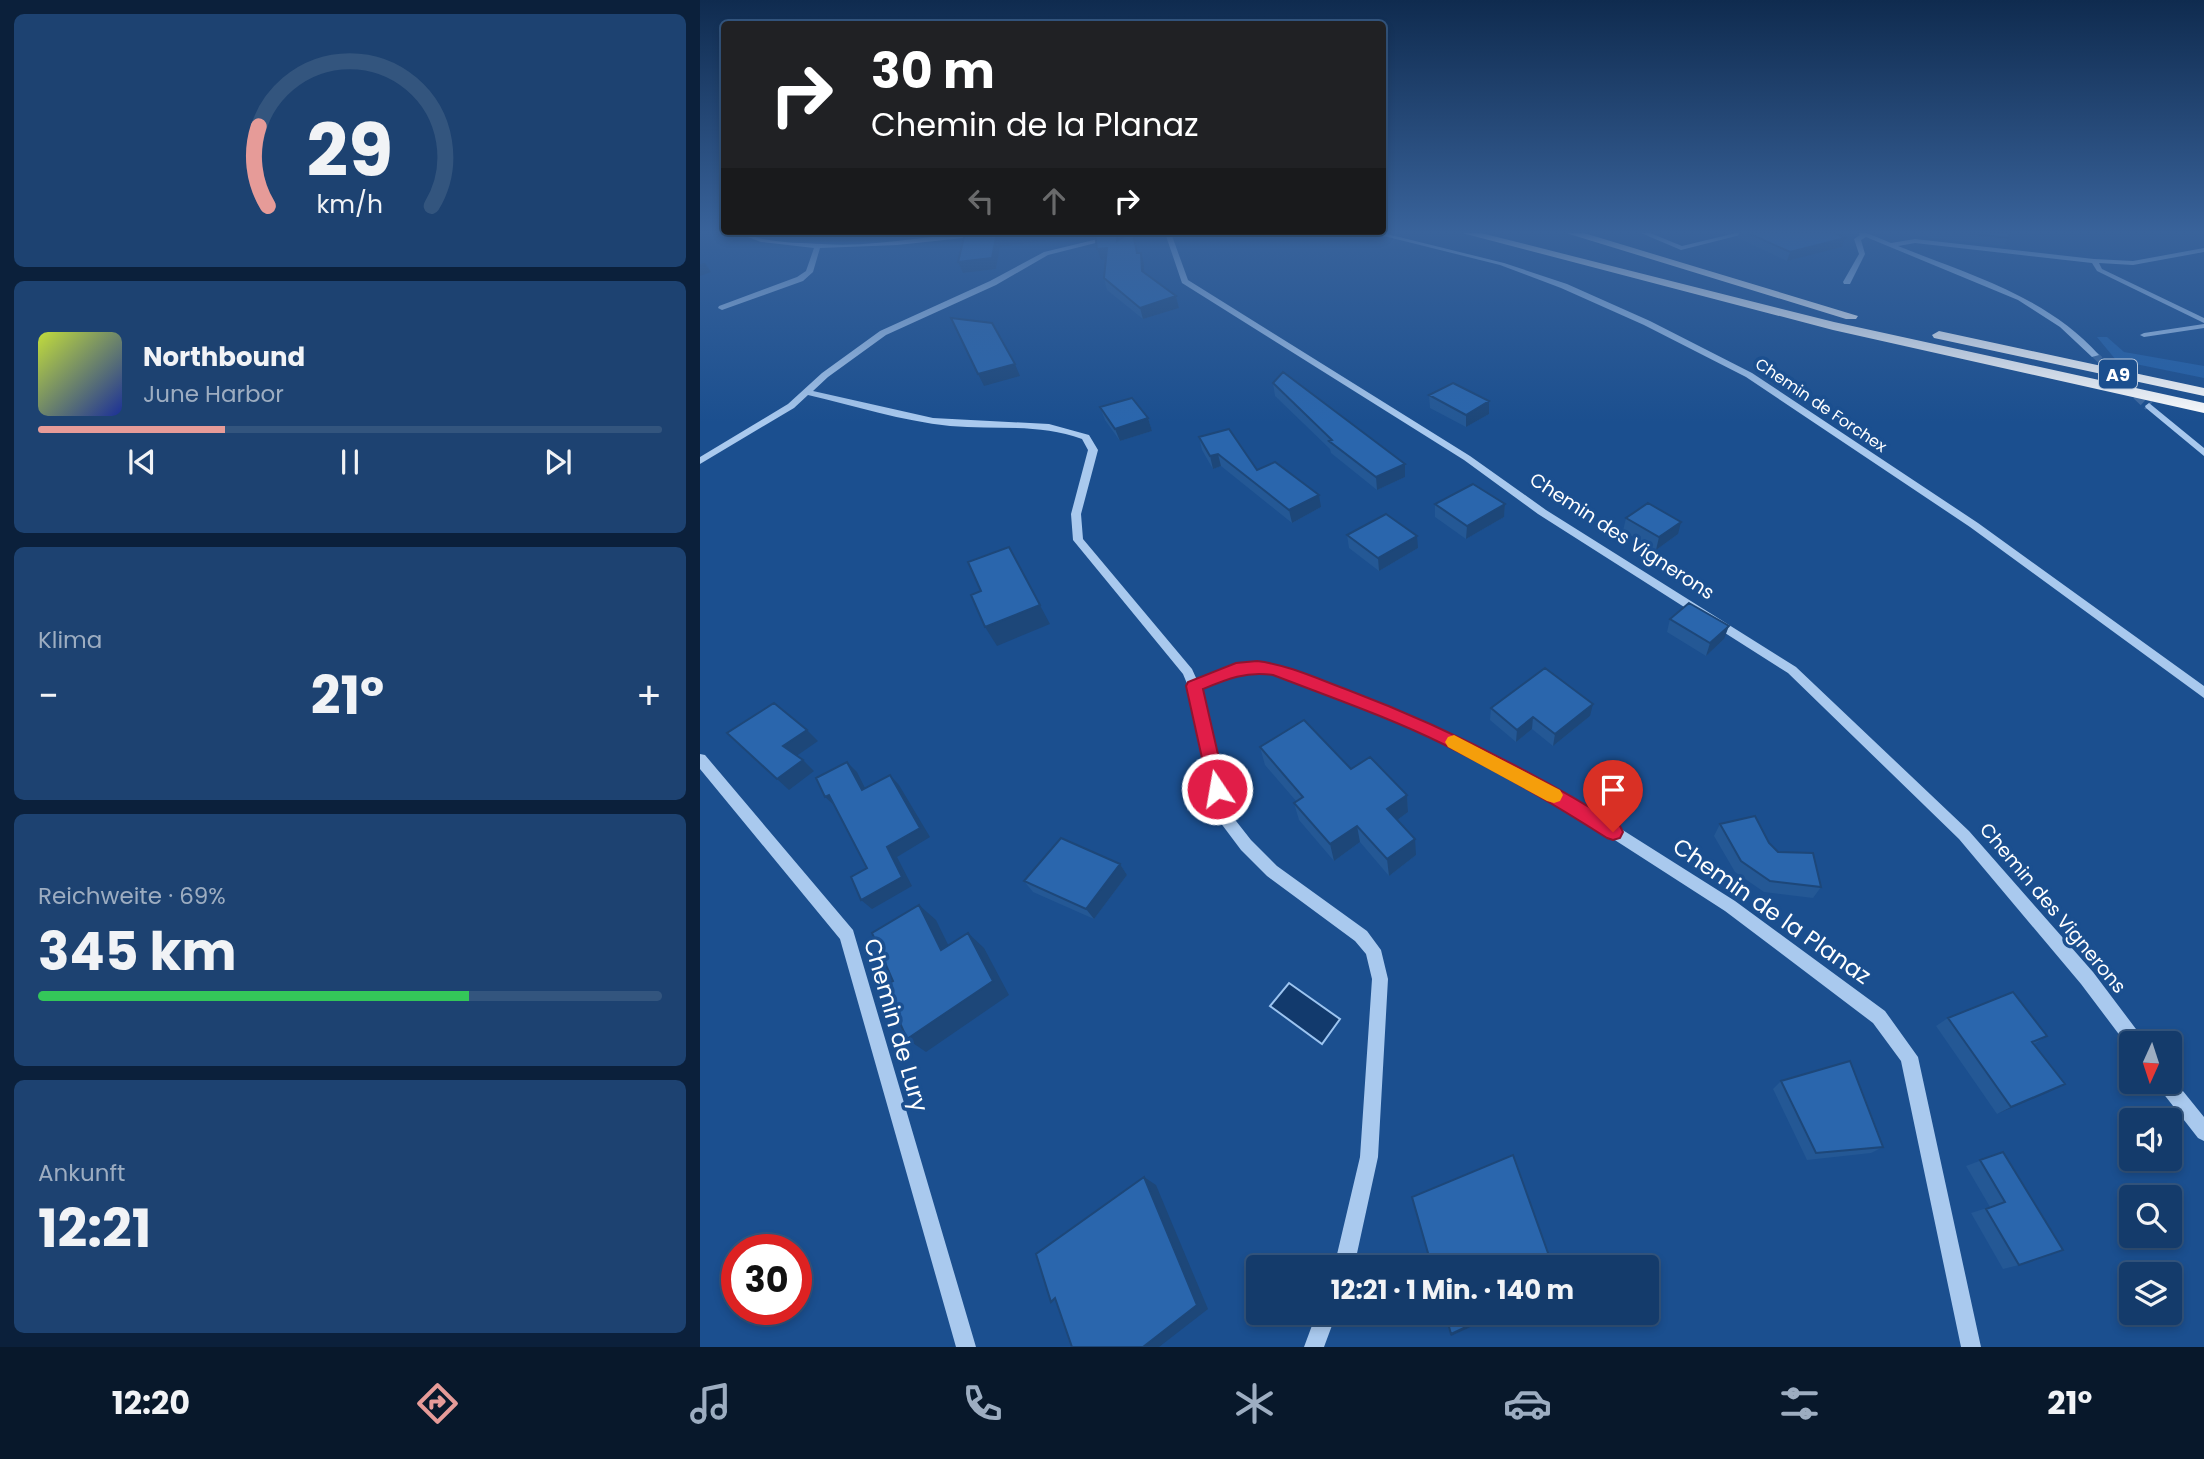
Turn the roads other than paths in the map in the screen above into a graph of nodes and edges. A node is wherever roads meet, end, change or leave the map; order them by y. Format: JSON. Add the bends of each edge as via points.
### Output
{"nodes":[{"id":1,"x":755,"y":296,"type":"edge"},
{"id":2,"x":965,"y":296,"type":"edge"},
{"id":3,"x":1209,"y":296,"type":"edge"},
{"id":4,"x":1586,"y":296,"type":"edge"},
{"id":5,"x":1712,"y":296,"type":"edge"},
{"id":6,"x":1769,"y":296,"type":"edge"},
{"id":7,"x":1783,"y":296,"type":"edge"},
{"id":8,"x":2012,"y":296,"type":"edge"},
{"id":9,"x":2150,"y":296,"type":"edge"},
{"id":10,"x":722,"y":308,"type":"dead end"},
{"id":11,"x":1851,"y":316,"type":"junction"},
{"id":12,"x":2204,"y":323,"type":"edge"},
{"id":13,"x":2144,"y":335,"type":"dead end"},
{"id":14,"x":2095,"y":355,"type":"tunnel mouth"},
{"id":15,"x":807,"y":392,"type":"junction"},
{"id":16,"x":2204,"y":392,"type":"edge"},
{"id":17,"x":2149,"y":406,"type":"tunnel mouth"},
{"id":18,"x":2204,"y":408,"type":"edge"},
{"id":19,"x":2204,"y":453,"type":"edge"},
{"id":20,"x":700,"y":461,"type":"edge"},
{"id":21,"x":1194,"y":686,"type":"junction"},
{"id":22,"x":2204,"y":693,"type":"edge"},
{"id":23,"x":700,"y":759,"type":"edge"},
{"id":24,"x":2127,"y":1031,"type":"edge"},
{"id":25,"x":2174,"y":1094,"type":"edge"},
{"id":26,"x":2204,"y":1132,"type":"edge"},
{"id":27,"x":1347,"y":1255,"type":"edge"},
{"id":28,"x":1322,"y":1325,"type":"edge"},
{"id":29,"x":966,"y":1347,"type":"edge"},
{"id":30,"x":1314,"y":1347,"type":"edge"},
{"id":31,"x":1971,"y":1347,"type":"edge"}],
"edges":[{"from":1,"to":10,"type":"street"},
{"from":2,"to":15,"type":"street","via":[[883,333]]},
{"from":3,"to":24,"type":"street","name":"Chemin des Vignerons","via":[[1792,670],[1964,835]]},
{"from":4,"to":22,"type":"street","name":"Chemin de Forchex","via":[[1749,375],[1974,525]]},
{"from":5,"to":18,"type":"highway","number":"A9"},
{"from":6,"to":11,"type":"highway","number":"A9"},
{"from":7,"to":11,"type":"highway"},
{"from":8,"to":14,"type":"street","via":[[2063,325]]},
{"from":9,"to":12,"type":"street"},
{"from":11,"to":16,"type":"highway","number":"A9"},
{"from":12,"to":13,"type":"street"},
{"from":15,"to":20,"type":"street"},
{"from":15,"to":21,"type":"street","via":[[933,421],[1052,427],[1086,437],[1093,450],[1076,514],[1078,540],[1188,672]]},
{"from":17,"to":19,"type":"street"},
{"from":21,"to":27,"type":"street","via":[[1222,814],[1272,871],[1361,936],[1373,950],[1380,979],[1369,1157]]},
{"from":21,"to":31,"type":"street","name":"Chemin de la Planaz","via":[[1236,669],[1275,669],[1449,739],[1567,802],[1718,899],[1879,1017],[1909,1057]]},
{"from":23,"to":29,"type":"street","name":"Chemin de Lury","via":[[847,935]]},
{"from":25,"to":26,"type":"street"},
{"from":28,"to":30,"type":"street"}]}
